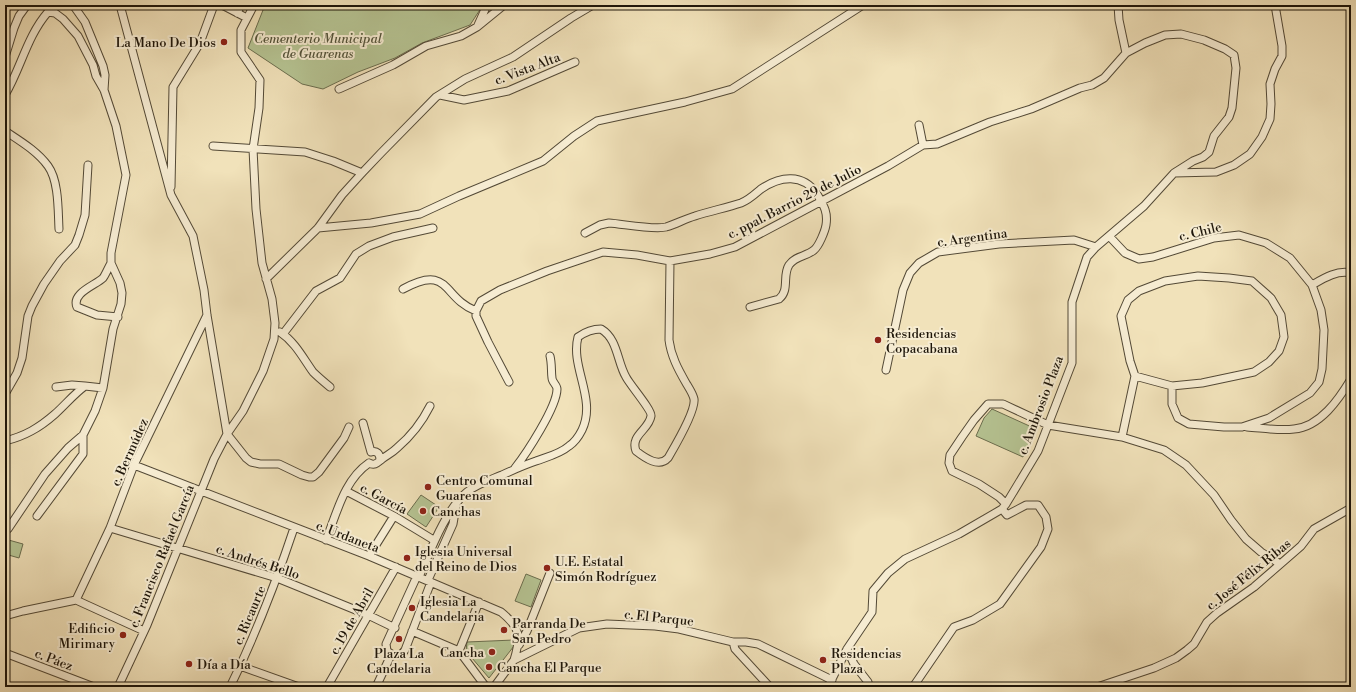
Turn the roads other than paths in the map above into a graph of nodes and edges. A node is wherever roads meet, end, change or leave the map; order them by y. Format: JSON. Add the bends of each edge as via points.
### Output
{"nodes":[{"id":1,"x":27,"y":5,"type":"edge"},
{"id":2,"x":73,"y":5,"type":"edge"},
{"id":3,"x":120,"y":5,"type":"edge"},
{"id":4,"x":214,"y":5,"type":"edge"},
{"id":5,"x":222,"y":5,"type":"edge"},
{"id":6,"x":241,"y":5,"type":"edge"},
{"id":7,"x":254,"y":5,"type":"edge"},
{"id":8,"x":487,"y":5,"type":"edge"},
{"id":9,"x":504,"y":5,"type":"edge"},
{"id":10,"x":593,"y":5,"type":"edge"},
{"id":11,"x":863,"y":5,"type":"edge"},
{"id":12,"x":1118,"y":5,"type":"edge"},
{"id":13,"x":1275,"y":5,"type":"edge"},
{"id":14,"x":237,"y":12,"type":"junction"},
{"id":15,"x":247,"y":18,"type":"junction"},
{"id":16,"x":476,"y":27,"type":"junction"},
{"id":17,"x":1126,"y":53,"type":"junction"},
{"id":18,"x":5,"y":57,"type":"edge"},
{"id":19,"x":575,"y":62,"type":"dead end"},
{"id":20,"x":339,"y":89,"type":"dead end"},
{"id":21,"x":104,"y":90,"type":"junction"},
{"id":22,"x":5,"y":95,"type":"edge"},
{"id":23,"x":440,"y":95,"type":"junction"},
{"id":24,"x":919,"y":125,"type":"dead end"},
{"id":25,"x":5,"y":131,"type":"edge"},
{"id":26,"x":923,"y":145,"type":"junction"},
{"id":27,"x":213,"y":146,"type":"dead end"},
{"id":28,"x":253,"y":149,"type":"junction"},
{"id":29,"x":88,"y":165,"type":"dead end"},
{"id":30,"x":362,"y":173,"type":"junction"},
{"id":31,"x":1174,"y":173,"type":"junction"},
{"id":32,"x":171,"y":195,"type":"junction"},
{"id":33,"x":821,"y":201,"type":"junction"},
{"id":34,"x":318,"y":228,"type":"junction"},
{"id":35,"x":433,"y":228,"type":"dead end"},
{"id":36,"x":59,"y":229,"type":"dead end"},
{"id":37,"x":585,"y":233,"type":"dead end"},
{"id":38,"x":1109,"y":236,"type":"junction"},
{"id":39,"x":1096,"y":248,"type":"junction"},
{"id":40,"x":670,"y":261,"type":"junction"},
{"id":41,"x":111,"y":263,"type":"junction"},
{"id":42,"x":1351,"y":273,"type":"edge"},
{"id":43,"x":103,"y":278,"type":"junction"},
{"id":44,"x":118,"y":278,"type":"junction"},
{"id":45,"x":266,"y":279,"type":"junction"},
{"id":46,"x":1312,"y":285,"type":"junction"},
{"id":47,"x":403,"y":289,"type":"dead end"},
{"id":48,"x":750,"y":307,"type":"dead end"},
{"id":49,"x":476,"y":311,"type":"junction"},
{"id":50,"x":207,"y":315,"type":"junction"},
{"id":51,"x":118,"y":317,"type":"junction"},
{"id":52,"x":275,"y":329,"type":"junction"},
{"id":53,"x":283,"y":334,"type":"junction"},
{"id":54,"x":550,"y":356,"type":"dead end"},
{"id":55,"x":886,"y":370,"type":"dead end"},
{"id":56,"x":1135,"y":376,"type":"junction"},
{"id":57,"x":1351,"y":379,"type":"edge"},
{"id":58,"x":509,"y":382,"type":"dead end"},
{"id":59,"x":85,"y":386,"type":"junction"},
{"id":60,"x":1172,"y":386,"type":"junction"},
{"id":61,"x":56,"y":387,"type":"dead end"},
{"id":62,"x":330,"y":387,"type":"dead end"},
{"id":63,"x":103,"y":388,"type":"junction"},
{"id":64,"x":5,"y":394,"type":"edge"},
{"id":65,"x":430,"y":406,"type":"dead end"},
{"id":66,"x":363,"y":423,"type":"dead end"},
{"id":67,"x":1048,"y":426,"type":"junction"},
{"id":68,"x":349,"y":427,"type":"dead end"},
{"id":69,"x":1242,"y":427,"type":"junction"},
{"id":70,"x":227,"y":434,"type":"junction"},
{"id":71,"x":83,"y":435,"type":"junction"},
{"id":72,"x":1122,"y":437,"type":"junction"},
{"id":73,"x":5,"y":441,"type":"edge"},
{"id":74,"x":371,"y":452,"type":"junction"},
{"id":75,"x":380,"y":460,"type":"junction"},
{"id":76,"x":369,"y":462,"type":"junction"},
{"id":77,"x":134,"y":465,"type":"junction"},
{"id":78,"x":515,"y":468,"type":"junction"},
{"id":79,"x":200,"y":491,"type":"junction"},
{"id":80,"x":346,"y":491,"type":"junction"},
{"id":81,"x":457,"y":502,"type":"junction"},
{"id":82,"x":1004,"y":507,"type":"junction"},
{"id":83,"x":1351,"y":508,"type":"edge"},
{"id":84,"x":37,"y":516,"type":"dead end"},
{"id":85,"x":394,"y":516,"type":"junction"},
{"id":86,"x":110,"y":528,"type":"junction"},
{"id":87,"x":294,"y":528,"type":"junction"},
{"id":88,"x":5,"y":530,"type":"edge"},
{"id":89,"x":432,"y":539,"type":"dead end"},
{"id":90,"x":326,"y":540,"type":"junction"},
{"id":91,"x":178,"y":548,"type":"junction"},
{"id":92,"x":369,"y":556,"type":"junction"},
{"id":93,"x":1280,"y":564,"type":"junction"},
{"id":94,"x":396,"y":568,"type":"junction"},
{"id":95,"x":550,"y":573,"type":"dead end"},
{"id":96,"x":418,"y":576,"type":"junction"},
{"id":97,"x":277,"y":578,"type":"junction"},
{"id":98,"x":430,"y":581,"type":"junction"},
{"id":99,"x":76,"y":600,"type":"junction"},
{"id":100,"x":478,"y":602,"type":"junction"},
{"id":101,"x":368,"y":615,"type":"junction"},
{"id":102,"x":5,"y":616,"type":"edge"},
{"id":103,"x":395,"y":628,"type":"junction"},
{"id":104,"x":144,"y":631,"type":"junction"},
{"id":105,"x":412,"y":631,"type":"junction"},
{"id":106,"x":733,"y":642,"type":"junction"},
{"id":107,"x":517,"y":648,"type":"junction"},
{"id":108,"x":847,"y":649,"type":"junction"},
{"id":109,"x":459,"y":651,"type":"junction"},
{"id":110,"x":5,"y":652,"type":"edge"},
{"id":111,"x":392,"y":655,"type":"junction"},
{"id":112,"x":514,"y":660,"type":"junction"},
{"id":113,"x":240,"y":666,"type":"junction"},
{"id":114,"x":832,"y":680,"type":"junction"},
{"id":115,"x":769,"y":686,"type":"dead end"},
{"id":116,"x":94,"y":687,"type":"edge"},
{"id":117,"x":118,"y":687,"type":"edge"},
{"id":118,"x":230,"y":687,"type":"edge"},
{"id":119,"x":299,"y":687,"type":"edge"},
{"id":120,"x":327,"y":687,"type":"edge"},
{"id":121,"x":376,"y":687,"type":"edge"},
{"id":122,"x":486,"y":687,"type":"edge"},
{"id":123,"x":494,"y":687,"type":"edge"},
{"id":124,"x":828,"y":687,"type":"edge"},
{"id":125,"x":868,"y":687,"type":"edge"},
{"id":126,"x":913,"y":687,"type":"edge"},
{"id":127,"x":1097,"y":687,"type":"edge"}],
"edges":[{"from":1,"to":18,"type":"street","via":[[19,16]]},
{"from":2,"to":21,"type":"street","via":[[85,22],[103,66]]},
{"from":3,"to":32,"type":"street"},
{"from":4,"to":32,"type":"street","via":[[200,43],[173,87]]},
{"from":5,"to":14,"type":"street"},
{"from":6,"to":14,"type":"street"},
{"from":7,"to":15,"type":"street","name":"c. Francisco Rafael García"},
{"from":8,"to":16,"type":"street"},
{"from":9,"to":16,"type":"street"},
{"from":10,"to":23,"type":"street","via":[[513,57],[465,79]]},
{"from":11,"to":34,"type":"street","via":[[732,89],[597,121],[543,161],[420,214],[371,223]]},
{"from":12,"to":17,"type":"street"},
{"from":13,"to":31,"type":"street","via":[[1282,56],[1270,84],[1270,119],[1262,137],[1250,154],[1234,165],[1216,172]]},
{"from":14,"to":15,"type":"street"},
{"from":15,"to":28,"type":"street","name":"c. Francisco Rafael García","via":[[241,30],[241,52],[260,80]]},
{"from":16,"to":20,"type":"street","via":[[461,36],[426,46],[393,65]]},
{"from":17,"to":26,"type":"street","name":"c. ppal. Barrio 29 de Julio","via":[[1104,78],[1092,85],[938,144]]},
{"from":17,"to":31,"type":"street","name":"c. ppal. Barrio 29 de Julio","via":[[1165,35],[1181,34],[1204,40],[1234,55],[1236,68],[1229,117],[1214,136],[1208,152]]},
{"from":19,"to":23,"type":"street","name":"c. Vista Alta","via":[[508,91],[464,100]]},
{"from":21,"to":22,"type":"street","via":[[78,36],[51,11],[33,34]]},
{"from":21,"to":41,"type":"street","via":[[116,126],[126,175]]},
{"from":23,"to":30,"type":"street"},
{"from":24,"to":26,"type":"street"},
{"from":25,"to":36,"type":"street","via":[[36,154],[50,170],[57,198]]},
{"from":26,"to":33,"type":"street","name":"c. ppal. Barrio 29 de Julio"},
{"from":27,"to":28,"type":"street"},
{"from":28,"to":30,"type":"street","via":[[305,152]]},
{"from":28,"to":45,"type":"street","name":"c. Francisco Rafael García","via":[[256,210]]},
{"from":29,"to":64,"type":"street","via":[[85,215],[79,235],[75,245],[44,284],[32,306],[28,316],[22,358]]},
{"from":30,"to":34,"type":"street"},
{"from":31,"to":38,"type":"street","name":"c. Ambrosio Plaza","via":[[1144,206]]},
{"from":32,"to":50,"type":"street","via":[[193,236]]},
{"from":33,"to":37,"type":"street","via":[[808,184],[792,179],[775,181],[746,202],[694,216],[666,227],[609,223]]},
{"from":33,"to":40,"type":"street","name":"c. ppal. Barrio 29 de Julio","via":[[735,246],[710,254]]},
{"from":33,"to":48,"type":"street","via":[[827,219],[815,250],[795,258],[789,266],[786,272],[785,292],[779,299]]},
{"from":34,"to":45,"type":"street"},
{"from":35,"to":53,"type":"street","via":[[393,237],[356,254],[340,278],[316,291]]},
{"from":38,"to":39,"type":"street","name":"c. Ambrosio Plaza"},
{"from":38,"to":46,"type":"street","name":"c. Chile","via":[[1125,253],[1139,259],[1214,238],[1239,236],[1266,243],[1290,258]]},
{"from":39,"to":55,"type":"street","name":"c. Argentina","via":[[1074,240],[999,244],[938,252],[919,263],[910,273],[903,290]]},
{"from":39,"to":67,"type":"street","name":"c. Ambrosio Plaza","via":[[1087,257],[1072,302],[1072,363]]},
{"from":40,"to":49,"type":"street","via":[[603,252],[500,290],[481,301]]},
{"from":40,"to":78,"type":"street","via":[[670,352],[695,401],[668,458],[658,463],[636,451],[634,443],[647,425],[651,413],[626,377],[610,336],[597,329],[578,337],[576,348],[586,402],[582,430],[565,450]]},
{"from":41,"to":43,"type":"street"},
{"from":41,"to":44,"type":"street"},
{"from":42,"to":46,"type":"street","via":[[1333,274]]},
{"from":43,"to":44,"type":"street"},
{"from":43,"to":51,"type":"street","via":[[82,293],[76,305],[97,315]]},
{"from":44,"to":51,"type":"street","via":[[122,293]]},
{"from":45,"to":52,"type":"street","name":"c. Francisco Rafael García","via":[[272,299]]},
{"from":46,"to":69,"type":"street","name":"c. Chile","via":[[1321,310],[1324,330],[1319,382],[1310,393],[1269,418]]},
{"from":47,"to":49,"type":"street","via":[[420,281],[436,280],[444,284],[466,306]]},
{"from":49,"to":58,"type":"street","via":[[488,342]]},
{"from":50,"to":70,"type":"street"},
{"from":50,"to":77,"type":"street","name":"c. Bermúdez"},
{"from":51,"to":63,"type":"street","via":[[113,329]]},
{"from":52,"to":53,"type":"street"},
{"from":52,"to":70,"type":"street","name":"c. Francisco Rafael García","via":[[263,371],[243,412]]},
{"from":53,"to":62,"type":"street","via":[[297,348],[314,373]]},
{"from":54,"to":78,"type":"street","via":[[552,378],[557,389],[553,403],[542,426]]},
{"from":56,"to":60,"type":"street"},
{"from":56,"to":60,"type":"street","via":[[1121,316],[1128,300],[1139,291],[1165,280],[1198,276],[1252,281],[1271,298],[1281,315],[1284,337],[1279,351],[1269,362],[1254,372],[1202,383]]},
{"from":56,"to":72,"type":"street"},
{"from":57,"to":69,"type":"street","name":"c. Chile","via":[[1338,400],[1312,424],[1295,429]]},
{"from":59,"to":61,"type":"street"},
{"from":59,"to":63,"type":"street"},
{"from":59,"to":73,"type":"street","via":[[55,414],[30,432]]},
{"from":60,"to":69,"type":"street","name":"c. Chile","via":[[1172,404],[1178,418],[1189,424]]},
{"from":63,"to":71,"type":"street"},
{"from":65,"to":75,"type":"street","via":[[397,449]]},
{"from":66,"to":74,"type":"street"},
{"from":67,"to":72,"type":"street"},
{"from":67,"to":82,"type":"street","name":"c. Ambrosio Plaza","via":[[1038,451]]},
{"from":67,"to":82,"type":"street","via":[[1003,404],[988,404],[950,455],[952,471],[999,497]]},
{"from":68,"to":70,"type":"street","via":[[319,472],[309,477],[279,464],[251,462]]},
{"from":70,"to":79,"type":"street","name":"c. Francisco Rafael García"},
{"from":71,"to":84,"type":"street","via":[[83,454]]},
{"from":71,"to":88,"type":"street","via":[[45,474]]},
{"from":72,"to":93,"type":"street","via":[[1164,450],[1186,465],[1214,495],[1246,539]]},
{"from":74,"to":75,"type":"street","via":[[378,452]]},
{"from":74,"to":76,"type":"street","via":[[367,457]]},
{"from":75,"to":76,"type":"street","via":[[376,464]]},
{"from":76,"to":80,"type":"street","via":[[355,476]]},
{"from":77,"to":79,"type":"street","name":"c. Urdaneta"},
{"from":77,"to":86,"type":"street","name":"c. Bermúdez"},
{"from":78,"to":81,"type":"street","via":[[475,486]]},
{"from":79,"to":87,"type":"street","name":"c. Urdaneta"},
{"from":79,"to":91,"type":"street","name":"c. Francisco Rafael García"},
{"from":80,"to":85,"type":"street","name":"c. García"},
{"from":80,"to":90,"type":"street"},
{"from":81,"to":96,"type":"street"},
{"from":81,"to":98,"type":"street","via":[[453,524]]},
{"from":82,"to":108,"type":"street","name":"c. Ambrosio Plaza","via":[[959,534],[905,559],[888,573],[873,590],[872,612]]},
{"from":82,"to":126,"type":"street","via":[[1007,515],[1026,505],[1038,505],[1046,517],[1048,529],[1041,547],[1000,604],[954,627]]},
{"from":83,"to":93,"type":"street","name":"c. José Félix Ribas","via":[[1314,529],[1302,546]]},
{"from":85,"to":89,"type":"street","name":"c. García"},
{"from":85,"to":92,"type":"street"},
{"from":86,"to":91,"type":"street","name":"c. Andrés Bello"},
{"from":86,"to":99,"type":"street","name":"c. Bermúdez"},
{"from":87,"to":90,"type":"street","name":"c. Urdaneta"},
{"from":87,"to":97,"type":"street","name":"c. Ricaurte"},
{"from":90,"to":92,"type":"street","name":"c. Urdaneta"},
{"from":91,"to":97,"type":"street","name":"c. Andrés Bello"},
{"from":91,"to":104,"type":"street","name":"c. Francisco Rafael García"},
{"from":92,"to":94,"type":"street","name":"c. Urdaneta"},
{"from":93,"to":127,"type":"street","name":"c. José Félix Ribas","via":[[1207,622],[1194,644],[1176,658]]},
{"from":94,"to":96,"type":"street","name":"c. Urdaneta"},
{"from":94,"to":101,"type":"street","name":"c. 19 de Abril"},
{"from":95,"to":107,"type":"street"},
{"from":96,"to":98,"type":"street","name":"c. Urdaneta"},
{"from":96,"to":103,"type":"street"},
{"from":97,"to":101,"type":"street","name":"c. Andrés Bello"},
{"from":97,"to":113,"type":"street","name":"c. Ricaurte"},
{"from":98,"to":100,"type":"street","name":"c. Urdaneta"},
{"from":98,"to":105,"type":"street"},
{"from":99,"to":102,"type":"street"},
{"from":99,"to":104,"type":"street"},
{"from":100,"to":107,"type":"street","name":"c. Urdaneta","via":[[510,619],[519,636]]},
{"from":100,"to":109,"type":"street"},
{"from":101,"to":103,"type":"street","name":"c. Andrés Bello"},
{"from":101,"to":120,"type":"street","name":"c. 19 de Abril"},
{"from":103,"to":111,"type":"street","via":[[386,647]]},
{"from":104,"to":117,"type":"street","name":"c. Francisco Rafael García"},
{"from":105,"to":109,"type":"street"},
{"from":105,"to":111,"type":"street","via":[[403,654]]},
{"from":106,"to":112,"type":"street","name":"c. El Parque","via":[[679,629],[607,624],[579,628]]},
{"from":106,"to":114,"type":"street","name":"c. El Parque","via":[[758,644]]},
{"from":106,"to":115,"type":"street","via":[[734,649]]},
{"from":107,"to":112,"type":"street","name":"c. Urdaneta"},
{"from":108,"to":114,"type":"street","name":"c. Ambrosio Plaza"},
{"from":108,"to":125,"type":"street","via":[[861,675],[868,682]]},
{"from":109,"to":122,"type":"street"},
{"from":110,"to":116,"type":"street","name":"c. Páez"},
{"from":111,"to":121,"type":"street"},
{"from":112,"to":123,"type":"street","name":"c. El Parque"},
{"from":113,"to":118,"type":"street","name":"c. Ricaurte"},
{"from":113,"to":119,"type":"street"},
{"from":114,"to":124,"type":"street","name":"c. Ambrosio Plaza"}]}
